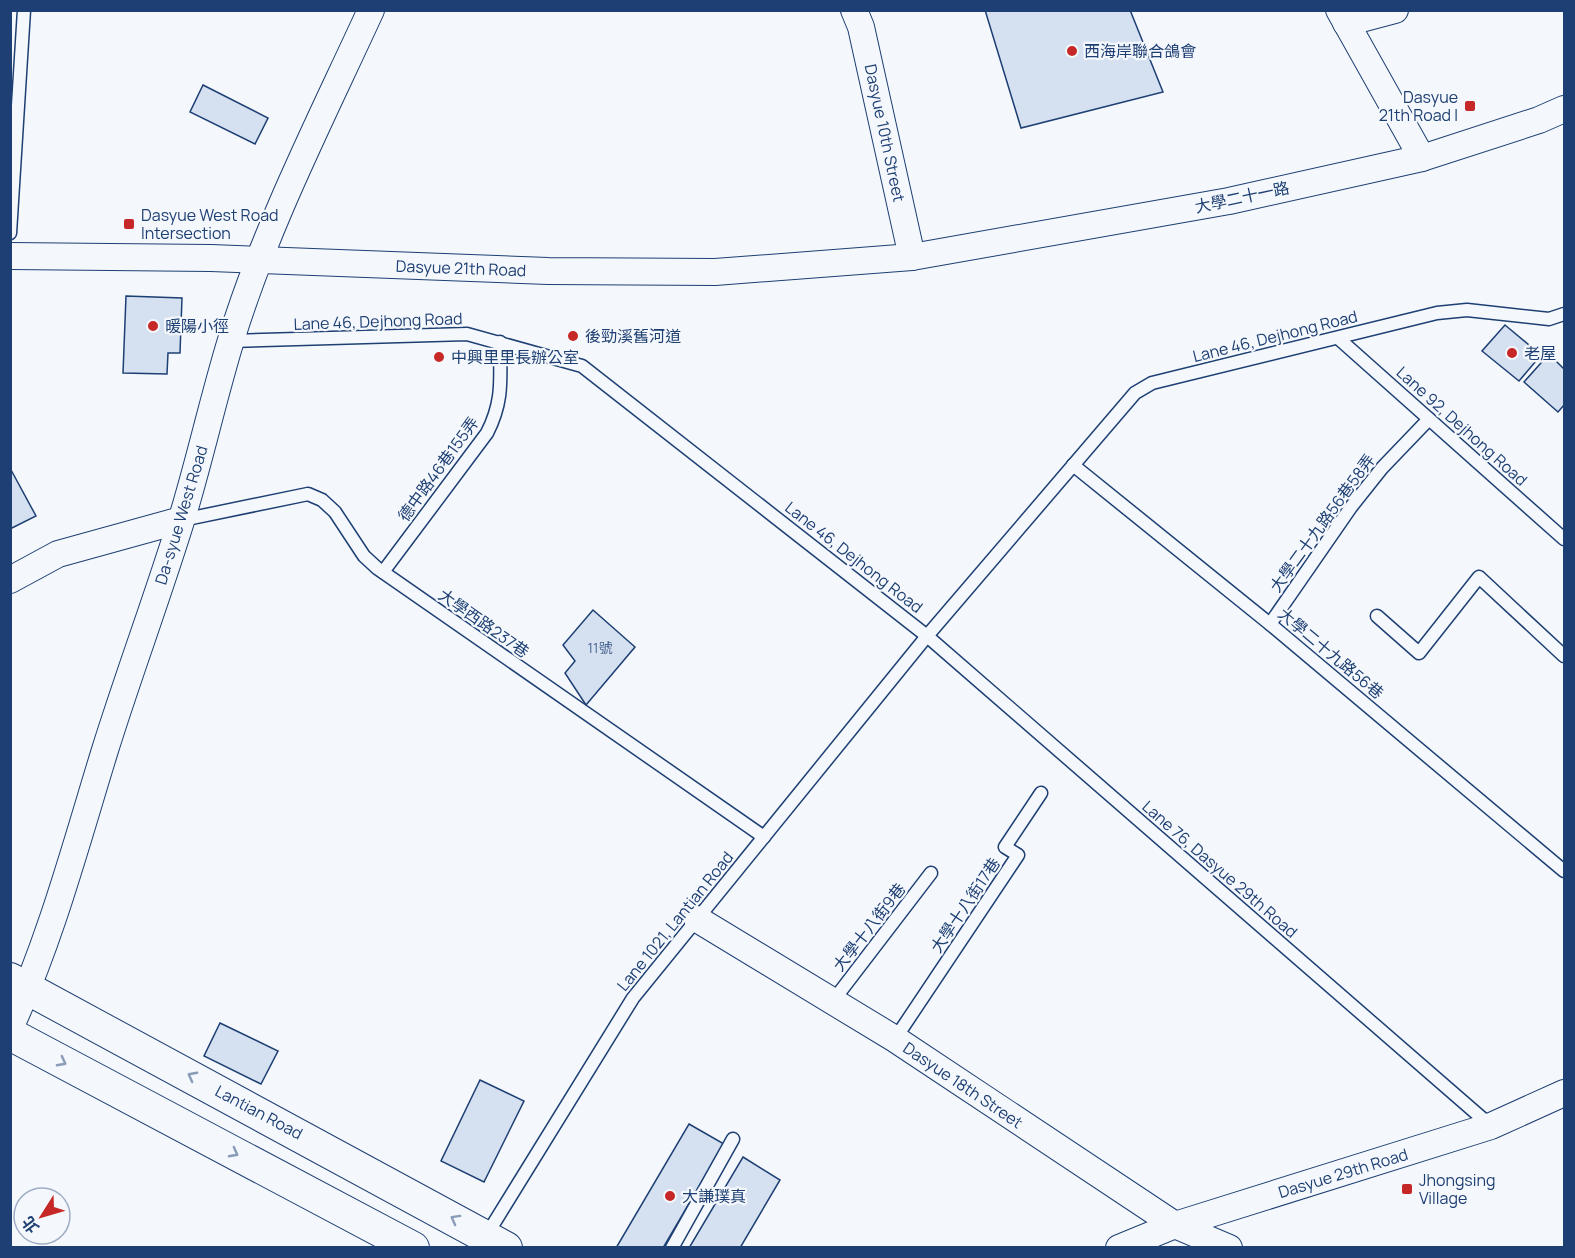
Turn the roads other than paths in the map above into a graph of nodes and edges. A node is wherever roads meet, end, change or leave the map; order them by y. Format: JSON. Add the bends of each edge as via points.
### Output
{"nodes":[{"id":1,"x":24,"y":10,"type":"edge"},
{"id":2,"x":371,"y":10,"type":"edge"},
{"id":3,"x":854,"y":10,"type":"edge"},
{"id":4,"x":1395,"y":10,"type":"edge"},
{"id":5,"x":1343,"y":17,"type":"edge"},
{"id":6,"x":1564,"y":109,"type":"edge"},
{"id":7,"x":1422,"y":158,"type":"junction"},
{"id":8,"x":10,"y":233,"type":"edge"},
{"id":9,"x":10,"y":256,"type":"edge"},
{"id":10,"x":912,"y":257,"type":"junction"},
{"id":11,"x":258,"y":260,"type":"junction"},
{"id":12,"x":1564,"y":314,"type":"edge"},
{"id":13,"x":1338,"y":338,"type":"junction"},
{"id":14,"x":231,"y":341,"type":"junction"},
{"id":15,"x":500,"y":342,"type":"junction"},
{"id":16,"x":1429,"y":419,"type":"junction"},
{"id":17,"x":1073,"y":465,"type":"junction"},
{"id":18,"x":181,"y":520,"type":"junction"},
{"id":19,"x":1564,"y":539,"type":"edge"},
{"id":20,"x":383,"y":572,"type":"junction"},
{"id":21,"x":10,"y":580,"type":"edge"},
{"id":22,"x":1377,"y":616,"type":"dead end"},
{"id":23,"x":1270,"y":624,"type":"junction"},
{"id":24,"x":927,"y":636,"type":"junction"},
{"id":25,"x":1564,"y":656,"type":"edge"},
{"id":26,"x":1041,"y":793,"type":"dead end"},
{"id":27,"x":764,"y":837,"type":"junction"},
{"id":28,"x":1564,"y":871,"type":"edge"},
{"id":29,"x":931,"y":873,"type":"dead end"},
{"id":30,"x":697,"y":920,"type":"junction"},
{"id":31,"x":20,"y":984,"type":"edge"},
{"id":32,"x":833,"y":1001,"type":"junction"},
{"id":33,"x":10,"y":1028,"type":"edge"},
{"id":34,"x":10,"y":1034,"type":"edge"},
{"id":35,"x":895,"y":1039,"type":"junction"},
{"id":36,"x":1564,"y":1093,"type":"edge"},
{"id":37,"x":1491,"y":1126,"type":"junction"},
{"id":38,"x":733,"y":1139,"type":"dead end"},
{"id":39,"x":1174,"y":1226,"type":"junction"},
{"id":40,"x":491,"y":1244,"type":"edge"},
{"id":41,"x":413,"y":1248,"type":"edge"},
{"id":42,"x":672,"y":1248,"type":"edge"},
{"id":43,"x":1119,"y":1248,"type":"edge"},
{"id":44,"x":1229,"y":1248,"type":"edge"}],
"edges":[{"from":1,"to":8,"type":"lane"},
{"from":2,"to":11,"type":"street","name":"Da-syue West Road"},
{"from":3,"to":10,"type":"street","name":"Dasyue 10th Street"},
{"from":4,"to":5,"type":"street"},
{"from":5,"to":7,"type":"street"},
{"from":6,"to":7,"type":"street","name":"大學二十一路"},
{"from":7,"to":10,"type":"street","name":"大學二十一路","via":[[1229,201]]},
{"from":9,"to":11,"type":"street","name":"Dasyue 21th Road"},
{"from":10,"to":11,"type":"street","name":"Dasyue 21th Road","via":[[715,272],[548,271]]},
{"from":11,"to":14,"type":"street","name":"Da-syue West Road"},
{"from":12,"to":13,"type":"lane","name":"Lane 46, Dejhong Road","via":[[1549,319],[1467,310],[1437,313]]},
{"from":13,"to":16,"type":"lane","name":"Lane 92, Dejhong Road"},
{"from":13,"to":17,"type":"lane","name":"Lane 46, Dejhong Road","via":[[1152,383],[1135,393]]},
{"from":14,"to":15,"type":"lane","name":"Lane 46, Dejhong Road","via":[[467,334]]},
{"from":14,"to":18,"type":"street","name":"Da-syue West Road"},
{"from":15,"to":20,"type":"lane","name":"德中路46巷155弄","via":[[500,400],[487,433]]},
{"from":15,"to":24,"type":"lane","name":"Lane 46, Dejhong Road","via":[[582,366]]},
{"from":16,"to":19,"type":"lane","name":"Lane 92, Dejhong Road"},
{"from":16,"to":23,"type":"lane","name":"大學二十九路56巷58弄","via":[[1351,507]]},
{"from":17,"to":23,"type":"lane","name":"大學二十九路56巷"},
{"from":17,"to":24,"type":"lane","name":"Lane 46, Dejhong Road"},
{"from":18,"to":20,"type":"lane","name":"大學西路237巷","via":[[308,494],[335,512],[364,556]]},
{"from":18,"to":21,"type":"street","via":[[58,554]]},
{"from":18,"to":31,"type":"street","name":"Da-syue West Road","via":[[47,936]]},
{"from":20,"to":27,"type":"lane","name":"大學西路237巷"},
{"from":22,"to":25,"type":"lane","via":[[1419,652],[1479,577]]},
{"from":23,"to":28,"type":"lane","name":"大學二十九路56巷"},
{"from":24,"to":27,"type":"lane","name":"Lane 1021, Lantian Road"},
{"from":24,"to":37,"type":"lane","name":"Lane 76, Dasyue 29th Road"},
{"from":26,"to":35,"type":"lane","name":"大學十八街17巷","via":[[1005,847],[1018,855]]},
{"from":27,"to":30,"type":"lane","name":"Lane 1021, Lantian Road"},
{"from":29,"to":32,"type":"lane","name":"大學十八街9巷"},
{"from":30,"to":32,"type":"street","name":"Dasyue 18th Street"},
{"from":30,"to":40,"type":"lane","name":"Lane 1021, Lantian Road","via":[[633,998]]},
{"from":31,"to":33,"type":"street","name":"Da-syue West Road"},
{"from":40,"to":31,"type":"street","name":"Lantian Road","one_way":true},
{"from":32,"to":35,"type":"street","name":"Dasyue 18th Street"},
{"from":34,"to":41,"type":"street","one_way":true},
{"from":35,"to":39,"type":"street","name":"Dasyue 18th Street"},
{"from":36,"to":37,"type":"street","name":"Dasyue 29th Road"},
{"from":37,"to":39,"type":"street","name":"Dasyue 29th Road"},
{"from":38,"to":42,"type":"lane"},
{"from":39,"to":43,"type":"street","name":"Dasyue 29th Road"},
{"from":39,"to":44,"type":"street","name":"Dasyue 18th Street"}]}
